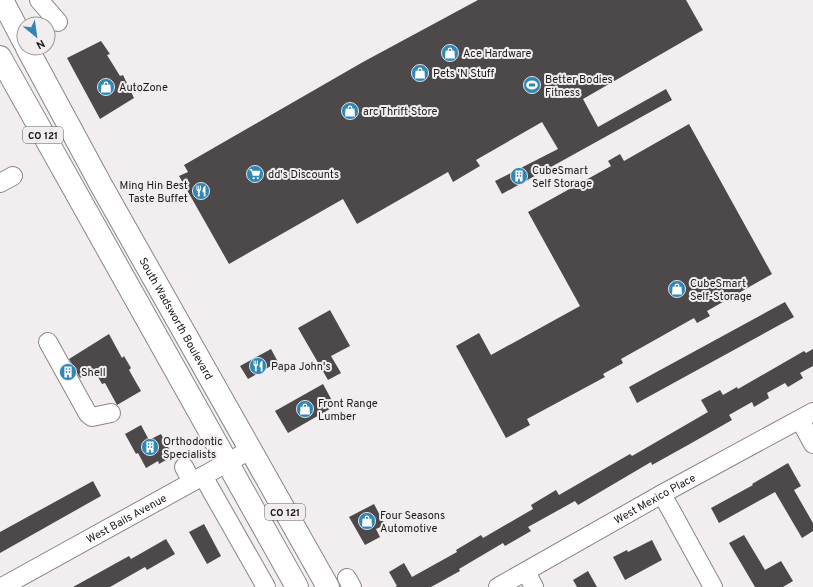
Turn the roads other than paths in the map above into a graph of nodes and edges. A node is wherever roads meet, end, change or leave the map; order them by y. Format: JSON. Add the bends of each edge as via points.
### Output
{"nodes":[{"id":1,"x":2,"y":0,"type":"edge"},
{"id":2,"x":39,"y":0,"type":"edge"},
{"id":3,"x":58,"y":22,"type":"dead end"},
{"id":4,"x":16,"y":27,"type":"edge"},
{"id":5,"x":31,"y":56,"type":"edge"},
{"id":6,"x":0,"y":57,"type":"edge"},
{"id":7,"x":48,"y":342,"type":"dead end"},
{"id":8,"x":111,"y":413,"type":"dead end"},
{"id":9,"x":806,"y":416,"type":"edge"},
{"id":10,"x":813,"y":444,"type":"edge"},
{"id":11,"x":250,"y":450,"type":"junction"},
{"id":12,"x":228,"y":462,"type":"junction"},
{"id":13,"x":193,"y":475,"type":"junction"},
{"id":14,"x":662,"y":494,"type":"junction"},
{"id":15,"x":530,"y":579,"type":"edge"},
{"id":16,"x":2,"y":587,"type":"edge"},
{"id":17,"x":266,"y":587,"type":"edge"},
{"id":18,"x":297,"y":587,"type":"edge"},
{"id":19,"x":328,"y":587,"type":"edge"},
{"id":20,"x":498,"y":587,"type":"edge"},
{"id":21,"x":713,"y":587,"type":"edge"}],
"edges":[{"from":1,"to":4,"type":"main road"},
{"from":2,"to":3,"type":"street"},
{"from":5,"to":11,"type":"main road","name":"South Wadsworth Boulevard","number":"CO 121"},
{"from":6,"to":12,"type":"main road","number":"CO 121"},
{"from":7,"to":8,"type":"street","via":[[88,414],[96,417]]},
{"from":9,"to":10,"type":"street"},
{"from":9,"to":14,"type":"street","name":"West Mexico Place"},
{"from":11,"to":12,"type":"street","name":"West Bails Avenue"},
{"from":11,"to":19,"type":"main road","name":"South Wadsworth Boulevard","number":"CO 121"},
{"from":12,"to":13,"type":"street","name":"West Bails Avenue"},
{"from":12,"to":18,"type":"main road","number":"CO 121"},
{"from":13,"to":16,"type":"street","name":"West Bails Avenue"},
{"from":13,"to":17,"type":"street"},
{"from":14,"to":15,"type":"street","name":"West Mexico Place"},
{"from":14,"to":21,"type":"street"},
{"from":15,"to":20,"type":"street","name":"West Mexico Place"}]}
